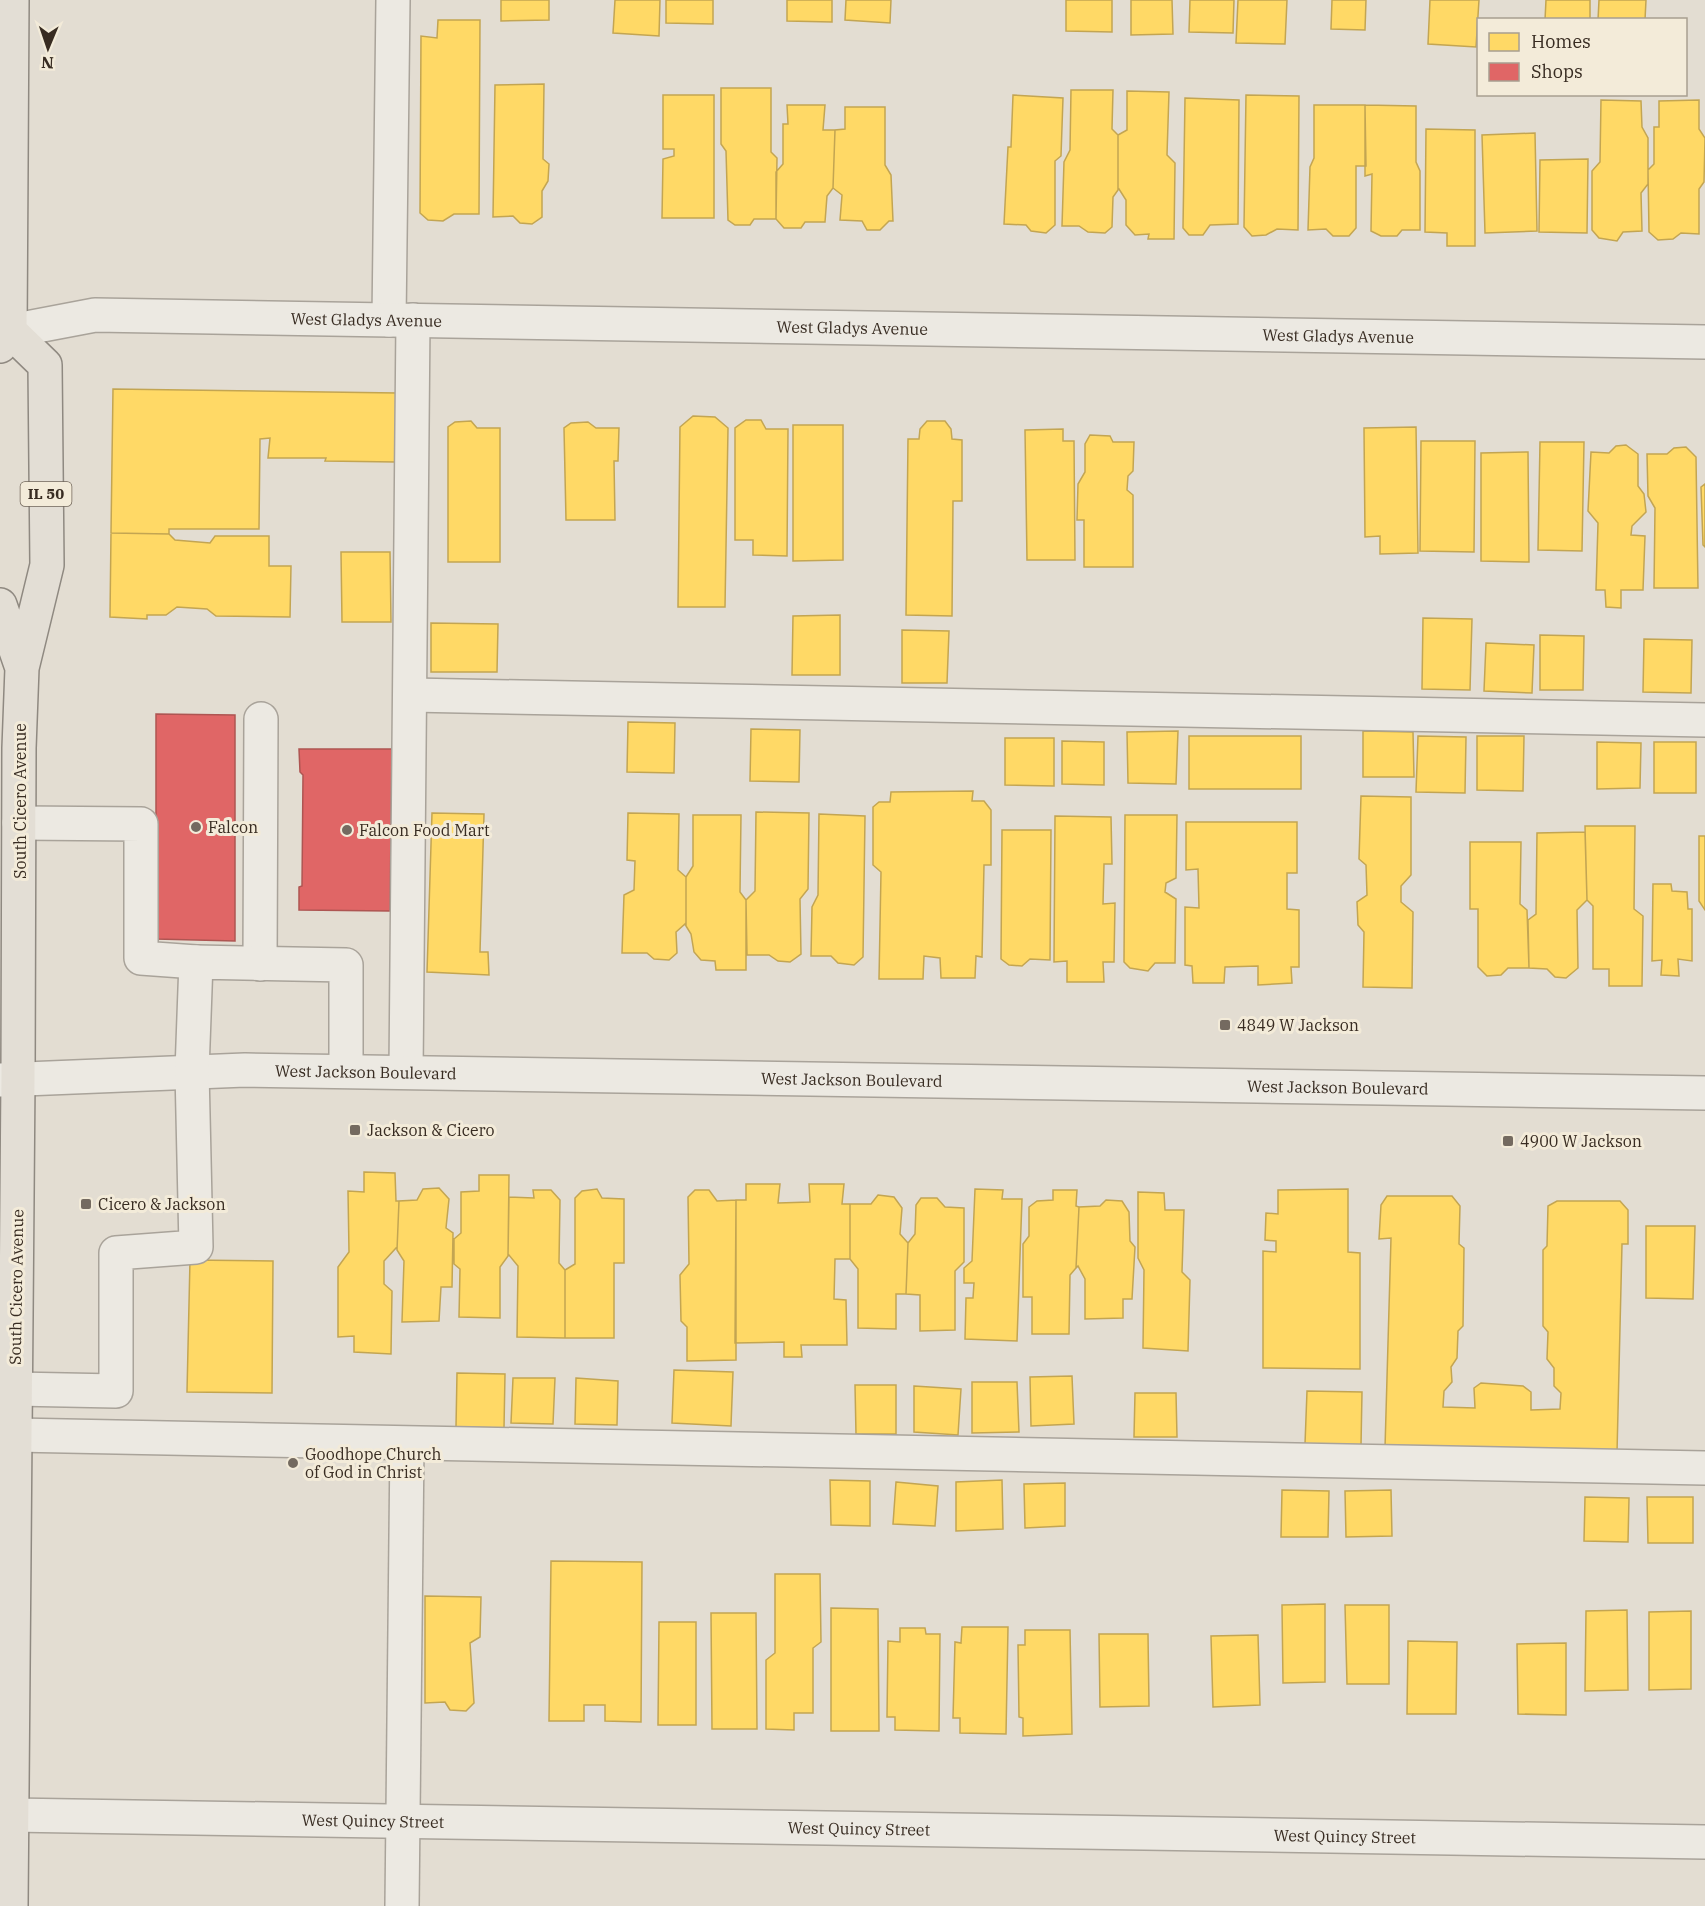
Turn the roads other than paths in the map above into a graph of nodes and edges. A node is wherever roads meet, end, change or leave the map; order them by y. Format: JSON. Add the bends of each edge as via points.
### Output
{"nodes":[{"id":1,"x":12,"y":0,"type":"edge"},
{"id":2,"x":393,"y":0,"type":"edge"},
{"id":3,"x":401,"y":320,"type":"junction"},
{"id":4,"x":3,"y":337,"type":"edge"},
{"id":5,"x":1705,"y":342,"type":"edge"},
{"id":6,"x":0,"y":605,"type":"edge"},
{"id":7,"x":22,"y":668,"type":"junction"},
{"id":8,"x":411,"y":695,"type":"junction"},
{"id":9,"x":261,"y":719,"type":"dead end"},
{"id":10,"x":1705,"y":720,"type":"edge"},
{"id":11,"x":19,"y":823,"type":"junction"},
{"id":12,"x":196,"y":962,"type":"junction"},
{"id":13,"x":260,"y":964,"type":"junction"},
{"id":14,"x":192,"y":1071,"type":"junction"},
{"id":15,"x":346,"y":1071,"type":"junction"},
{"id":16,"x":406,"y":1072,"type":"junction"},
{"id":17,"x":9,"y":1079,"type":"edge"},
{"id":18,"x":1705,"y":1093,"type":"edge"},
{"id":19,"x":15,"y":1389,"type":"junction"},
{"id":20,"x":15,"y":1435,"type":"junction"},
{"id":21,"x":406,"y":1444,"type":"junction"},
{"id":22,"x":1705,"y":1468,"type":"edge"},
{"id":23,"x":6,"y":1603,"type":"edge"},
{"id":24,"x":11,"y":1815,"type":"junction"},
{"id":25,"x":403,"y":1821,"type":"junction"},
{"id":26,"x":1705,"y":1842,"type":"edge"},
{"id":27,"x":11,"y":1906,"type":"edge"},
{"id":28,"x":402,"y":1906,"type":"edge"}],
"edges":[{"from":1,"to":4,"type":"main road"},
{"from":2,"to":3,"type":"street"},
{"from":3,"to":4,"type":"street","name":"West Gladys Avenue","via":[[95,315]]},
{"from":3,"to":5,"type":"street","name":"West Gladys Avenue"},
{"from":3,"to":8,"type":"street"},
{"from":4,"to":7,"type":"main road","name":"South Cicero Avenue","number":"IL 50","via":[[45,365],[47,565]]},
{"from":6,"to":7,"type":"main road","name":"South Cicero Avenue","number":"IL 50"},
{"from":7,"to":11,"type":"main road","name":"South Cicero Avenue","number":"IL 50"},
{"from":8,"to":10,"type":"street"},
{"from":8,"to":16,"type":"street"},
{"from":9,"to":13,"type":"street"},
{"from":11,"to":12,"type":"street","via":[[141,824],[141,958]]},
{"from":11,"to":17,"type":"main road","name":"South Cicero Avenue","number":"IL 50"},
{"from":12,"to":13,"type":"street"},
{"from":12,"to":14,"type":"street"},
{"from":13,"to":15,"type":"street","via":[[346,965]]},
{"from":14,"to":15,"type":"street","name":"West Jackson Boulevard"},
{"from":14,"to":17,"type":"street","name":"West Jackson Boulevard"},
{"from":14,"to":19,"type":"street","via":[[196,1247],[116,1253],[116,1391]]},
{"from":15,"to":16,"type":"street","name":"West Jackson Boulevard"},
{"from":16,"to":18,"type":"street","name":"West Jackson Boulevard"},
{"from":17,"to":19,"type":"main road","name":"South Cicero Avenue","number":"IL 50"},
{"from":19,"to":20,"type":"main road","name":"South Cicero Avenue","number":"IL 50"},
{"from":20,"to":21,"type":"street"},
{"from":20,"to":23,"type":"main road","name":"South Cicero Avenue","number":"IL 50"},
{"from":21,"to":22,"type":"street"},
{"from":21,"to":25,"type":"street"},
{"from":23,"to":24,"type":"main road","name":"South Cicero Avenue","number":"IL 50"},
{"from":24,"to":25,"type":"street","name":"West Quincy Street"},
{"from":24,"to":27,"type":"main road","name":"South Cicero Avenue","number":"IL 50"},
{"from":25,"to":26,"type":"street","name":"West Quincy Street"},
{"from":25,"to":28,"type":"street"}]}
